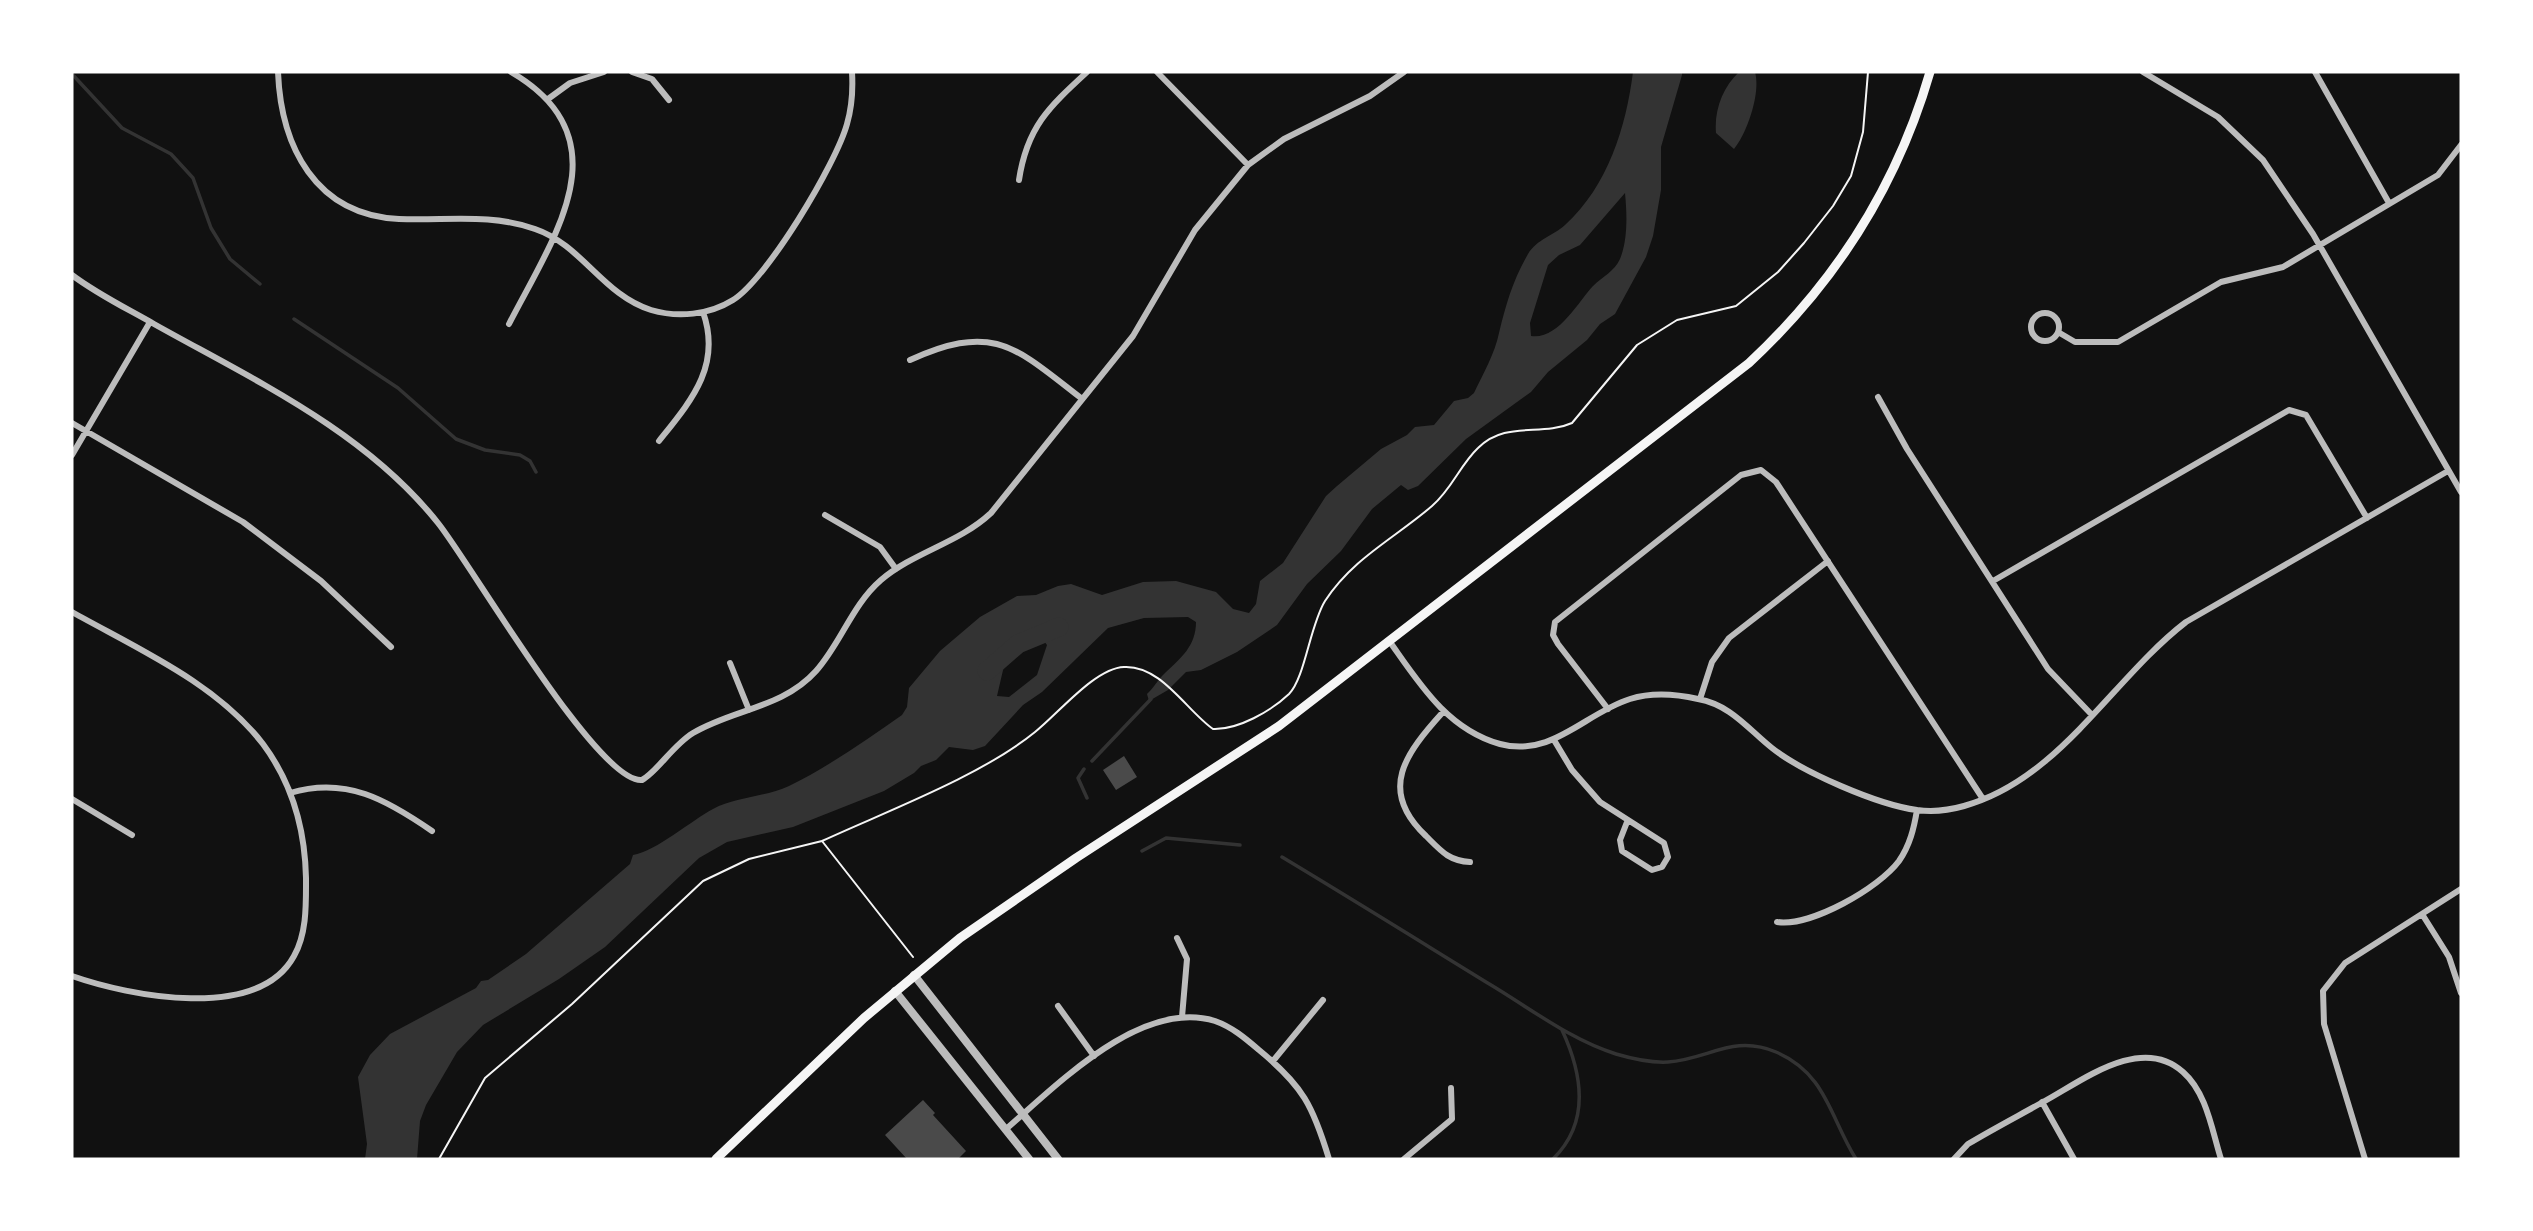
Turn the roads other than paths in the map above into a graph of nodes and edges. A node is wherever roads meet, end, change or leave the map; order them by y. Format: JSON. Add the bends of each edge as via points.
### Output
{"nodes":[{"id":1,"x":278,"y":72,"type":"edge"},
{"id":2,"x":511,"y":72,"type":"edge"},
{"id":3,"x":604,"y":72,"type":"edge"},
{"id":4,"x":632,"y":72,"type":"edge"},
{"id":5,"x":852,"y":72,"type":"edge"},
{"id":6,"x":1087,"y":72,"type":"edge"},
{"id":7,"x":1157,"y":72,"type":"edge"},
{"id":8,"x":1404,"y":72,"type":"edge"},
{"id":9,"x":1930,"y":72,"type":"edge"},
{"id":10,"x":2143,"y":72,"type":"edge"},
{"id":11,"x":2315,"y":72,"type":"edge"},
{"id":12,"x":548,"y":99,"type":"junction"},
{"id":13,"x":669,"y":100,"type":"dead end"},
{"id":14,"x":2461,"y":145,"type":"edge"},
{"id":15,"x":1248,"y":165,"type":"junction"},
{"id":16,"x":1019,"y":180,"type":"dead end"},
{"id":17,"x":2389,"y":203,"type":"junction"},
{"id":18,"x":554,"y":237,"type":"junction"},
{"id":19,"x":2319,"y":246,"type":"junction"},
{"id":20,"x":72,"y":275,"type":"edge"},
{"id":21,"x":703,"y":312,"type":"junction"},
{"id":22,"x":150,"y":322,"type":"junction"},
{"id":23,"x":509,"y":324,"type":"dead end"},
{"id":24,"x":2058,"y":332,"type":"junction"},
{"id":25,"x":910,"y":360,"type":"dead end"},
{"id":26,"x":1878,"y":397,"type":"dead end"},
{"id":27,"x":1081,"y":398,"type":"junction"},
{"id":28,"x":72,"y":423,"type":"edge"},
{"id":29,"x":86,"y":431,"type":"junction"},
{"id":30,"x":659,"y":441,"type":"dead end"},
{"id":31,"x":72,"y":455,"type":"edge"},
{"id":32,"x":2448,"y":471,"type":"junction"},
{"id":33,"x":2461,"y":492,"type":"edge"},
{"id":34,"x":825,"y":515,"type":"dead end"},
{"id":35,"x":2367,"y":518,"type":"junction"},
{"id":36,"x":1828,"y":561,"type":"junction"},
{"id":37,"x":896,"y":569,"type":"junction"},
{"id":38,"x":1993,"y":581,"type":"junction"},
{"id":39,"x":72,"y":612,"type":"edge"},
{"id":40,"x":1390,"y":642,"type":"junction"},
{"id":41,"x":391,"y":647,"type":"dead end"},
{"id":42,"x":730,"y":663,"type":"dead end"},
{"id":43,"x":1700,"y":699,"type":"junction"},
{"id":44,"x":1608,"y":709,"type":"junction"},
{"id":45,"x":749,"y":710,"type":"junction"},
{"id":46,"x":1443,"y":712,"type":"junction"},
{"id":47,"x":2092,"y":715,"type":"junction"},
{"id":48,"x":1554,"y":740,"type":"junction"},
{"id":49,"x":290,"y":793,"type":"junction"},
{"id":50,"x":72,"y":799,"type":"edge"},
{"id":51,"x":1983,"y":799,"type":"junction"},
{"id":52,"x":1917,"y":810,"type":"junction"},
{"id":53,"x":1627,"y":822,"type":"junction"},
{"id":54,"x":432,"y":831,"type":"dead end"},
{"id":55,"x":132,"y":835,"type":"dead end"},
{"id":56,"x":1471,"y":862,"type":"dead end"},
{"id":57,"x":2461,"y":889,"type":"edge"},
{"id":58,"x":2422,"y":914,"type":"junction"},
{"id":59,"x":1777,"y":922,"type":"dead end"},
{"id":60,"x":1177,"y":938,"type":"dead end"},
{"id":61,"x":914,"y":975,"type":"junction"},
{"id":62,"x":72,"y":976,"type":"edge"},
{"id":63,"x":895,"y":991,"type":"junction"},
{"id":64,"x":2461,"y":993,"type":"edge"},
{"id":65,"x":1323,"y":1000,"type":"dead end"},
{"id":66,"x":1058,"y":1006,"type":"dead end"},
{"id":67,"x":1182,"y":1017,"type":"junction"},
{"id":68,"x":1094,"y":1056,"type":"junction"},
{"id":69,"x":1273,"y":1061,"type":"junction"},
{"id":70,"x":1451,"y":1087,"type":"dead end"},
{"id":71,"x":2042,"y":1102,"type":"junction"},
{"id":72,"x":1023,"y":1114,"type":"junction"},
{"id":73,"x":1006,"y":1129,"type":"junction"},
{"id":74,"x":716,"y":1159,"type":"edge"},
{"id":75,"x":1029,"y":1159,"type":"edge"},
{"id":76,"x":1058,"y":1159,"type":"edge"},
{"id":77,"x":1329,"y":1159,"type":"edge"},
{"id":78,"x":1404,"y":1159,"type":"edge"},
{"id":79,"x":1954,"y":1159,"type":"edge"},
{"id":80,"x":2074,"y":1159,"type":"edge"},
{"id":81,"x":2221,"y":1159,"type":"edge"},
{"id":82,"x":2365,"y":1159,"type":"edge"}],
"edges":[{"from":1,"to":18,"type":"street","via":[[282,118],[294,150],[315,180],[353,208],[387,218],[489,218]]},
{"from":2,"to":12,"type":"street"},
{"from":3,"to":12,"type":"street","via":[[570,83]]},
{"from":4,"to":13,"type":"street","via":[[652,79]]},
{"from":5,"to":21,"type":"street","via":[[851,104],[840,142],[773,259],[741,295]]},
{"from":6,"to":16,"type":"street","via":[[1052,105],[1033,131],[1023,153]]},
{"from":7,"to":15,"type":"street"},
{"from":8,"to":15,"type":"street","via":[[1370,96],[1284,138]]},
{"from":9,"to":40,"type":"main road","via":[[1908,138],[1874,211],[1825,283],[1786,328],[1714,391]]},
{"from":10,"to":19,"type":"street","via":[[2218,117],[2263,160]]},
{"from":11,"to":17,"type":"street"},
{"from":12,"to":18,"type":"street","via":[[568,134],[574,160],[570,200]]},
{"from":14,"to":17,"type":"street","via":[[2438,175]]},
{"from":15,"to":27,"type":"street","via":[[1205,216],[1143,322]]},
{"from":17,"to":19,"type":"street"},
{"from":18,"to":21,"type":"street","via":[[608,286],[635,303],[674,315]]},
{"from":18,"to":23,"type":"street"},
{"from":19,"to":24,"type":"street","via":[[2276,270],[2221,282],[2118,342],[2074,342]]},
{"from":19,"to":32,"type":"street"},
{"from":20,"to":22,"type":"street"},
{"from":21,"to":30,"type":"street","via":[[709,348],[706,373]]},
{"from":22,"to":29,"type":"street"},
{"from":22,"to":45,"type":"street","via":[[320,419],[393,474],[456,545],[582,733],[622,774],[645,779],[690,735]]},
{"from":24,"to":24,"type":"street","via":[[2053,315],[2041,314],[2032,321],[2031,332],[2039,341],[2050,341]]},
{"from":25,"to":27,"type":"street","via":[[951,344],[1000,343],[1027,356]]},
{"from":26,"to":38,"type":"street"},
{"from":27,"to":37,"type":"street","via":[[980,524]]},
{"from":28,"to":29,"type":"street"},
{"from":29,"to":31,"type":"street"},
{"from":29,"to":41,"type":"street","via":[[272,542]]},
{"from":32,"to":33,"type":"street"},
{"from":32,"to":35,"type":"street"},
{"from":34,"to":37,"type":"street","via":[[880,547]]},
{"from":35,"to":38,"type":"street","via":[[2306,415],[2289,410]]},
{"from":35,"to":47,"type":"street","via":[[2186,622]]},
{"from":36,"to":43,"type":"street","via":[[1729,638],[1712,662]]},
{"from":36,"to":44,"type":"street","via":[[1770,475],[1755,469],[1741,475],[1555,622],[1553,635],[1558,644]]},
{"from":36,"to":51,"type":"street"},
{"from":37,"to":45,"type":"street","via":[[868,593],[815,672],[784,696]]},
{"from":38,"to":47,"type":"street","via":[[2049,668]]},
{"from":39,"to":49,"type":"street","via":[[223,703],[264,747]]},
{"from":40,"to":46,"type":"street"},
{"from":40,"to":61,"type":"main road","via":[[1279,726],[1000,909]]},
{"from":42,"to":45,"type":"street"},
{"from":43,"to":44,"type":"street","via":[[1654,694]]},
{"from":43,"to":52,"type":"street","via":[[1729,710],[1802,768]]},
{"from":44,"to":48,"type":"street"},
{"from":46,"to":48,"type":"street","via":[[1499,744],[1534,746]]},
{"from":46,"to":56,"type":"street","via":[[1405,764],[1399,793],[1405,813],[1419,830],[1451,860]]},
{"from":47,"to":51,"type":"street","via":[[2053,755]]},
{"from":48,"to":53,"type":"street","via":[[1589,791]]},
{"from":49,"to":54,"type":"street","via":[[326,786],[353,788],[393,805]]},
{"from":49,"to":62,"type":"street","via":[[305,852],[303,933],[283,972],[242,994],[206,997],[142,994]]},
{"from":50,"to":55,"type":"street"},
{"from":51,"to":52,"type":"street","via":[[1950,809]]},
{"from":52,"to":59,"type":"street","via":[[1910,843],[1891,870],[1822,915],[1796,923]]},
{"from":53,"to":53,"type":"street","via":[[1620,840],[1622,851],[1652,870],[1662,867],[1668,857],[1664,843]]},
{"from":57,"to":58,"type":"street"},
{"from":58,"to":64,"type":"street","via":[[2449,957]]},
{"from":58,"to":82,"type":"street","via":[[2345,963],[2323,991],[2324,1024]]},
{"from":60,"to":67,"type":"street","via":[[1187,959]]},
{"from":61,"to":63,"type":"main road"},
{"from":61,"to":72,"type":"street"},
{"from":63,"to":73,"type":"street"},
{"from":63,"to":74,"type":"main road"},
{"from":65,"to":69,"type":"street"},
{"from":66,"to":68,"type":"street"},
{"from":67,"to":68,"type":"street","via":[[1145,1028]]},
{"from":67,"to":69,"type":"street","via":[[1226,1026]]},
{"from":68,"to":72,"type":"street"},
{"from":69,"to":77,"type":"street","via":[[1313,1108]]},
{"from":70,"to":78,"type":"street","via":[[1452,1119]]},
{"from":71,"to":79,"type":"street","via":[[1968,1144]]},
{"from":71,"to":80,"type":"street"},
{"from":71,"to":81,"type":"street","via":[[2101,1069],[2125,1061],[2165,1060],[2183,1071],[2199,1093]]},
{"from":72,"to":73,"type":"street"},
{"from":72,"to":76,"type":"street"},
{"from":73,"to":75,"type":"street"}]}
